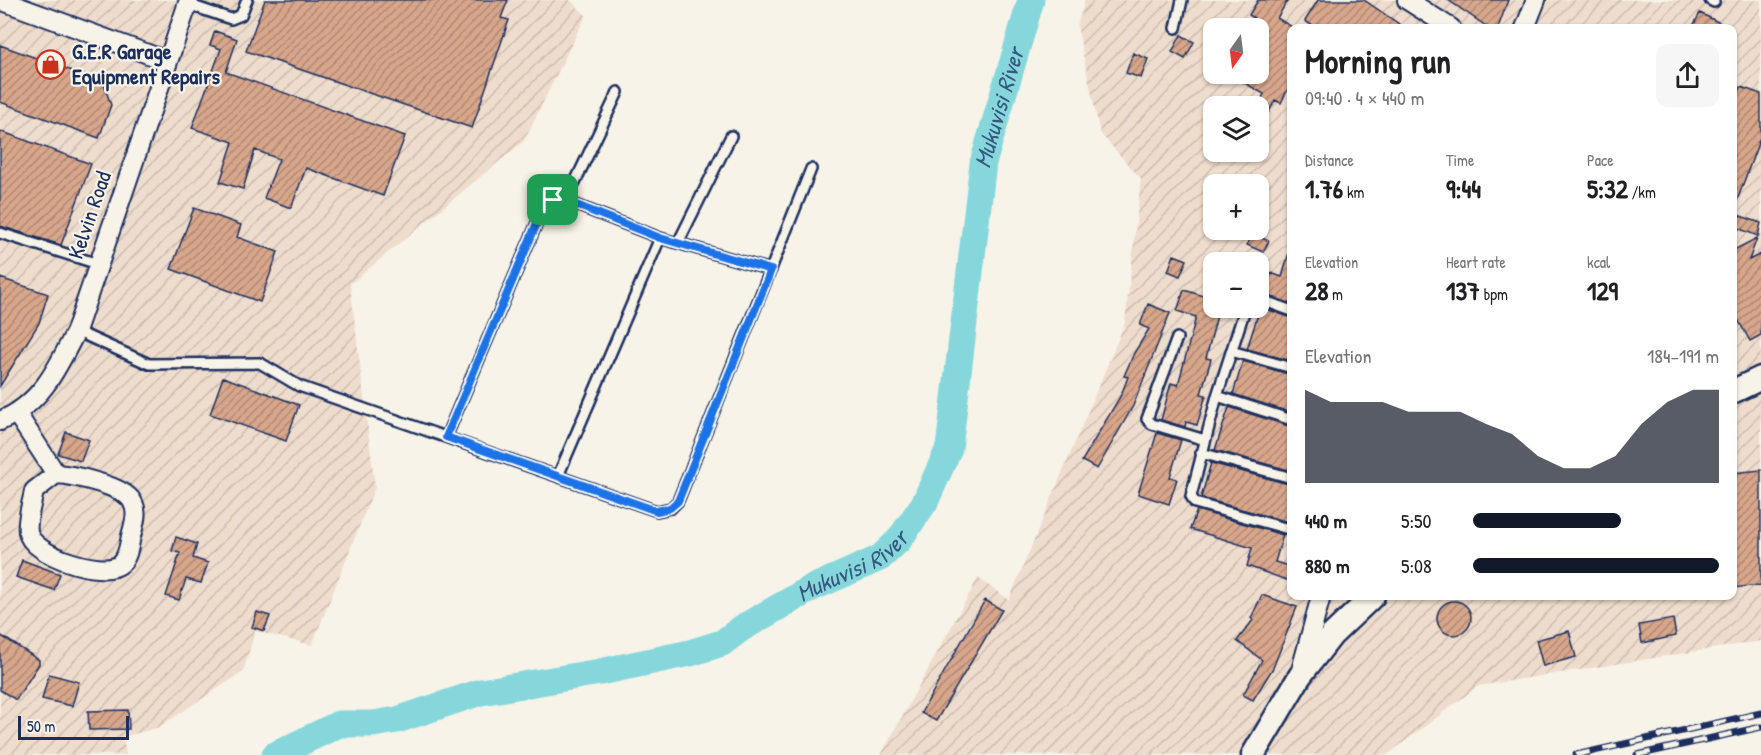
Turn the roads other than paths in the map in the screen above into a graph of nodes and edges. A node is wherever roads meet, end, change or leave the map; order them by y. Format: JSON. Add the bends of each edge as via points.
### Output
{"nodes":[{"id":1,"x":0,"y":0,"type":"edge"},
{"id":2,"x":247,"y":0,"type":"edge"},
{"id":3,"x":1182,"y":0,"type":"edge"},
{"id":4,"x":1407,"y":0,"type":"edge"},
{"id":5,"x":1536,"y":0,"type":"edge"},
{"id":6,"x":188,"y":2,"type":"edge"},
{"id":7,"x":1445,"y":24,"type":"edge"},
{"id":8,"x":1527,"y":24,"type":"edge"},
{"id":9,"x":1176,"y":28,"type":"dead end"},
{"id":10,"x":167,"y":61,"type":"junction"},
{"id":11,"x":618,"y":92,"type":"dead end"},
{"id":12,"x":731,"y":136,"type":"dead end"},
{"id":13,"x":811,"y":169,"type":"dead end"},
{"id":14,"x":566,"y":201,"type":"junction"},
{"id":15,"x":0,"y":233,"type":"edge"},
{"id":16,"x":660,"y":238,"type":"junction"},
{"id":17,"x":678,"y":243,"type":"junction"},
{"id":18,"x":98,"y":264,"type":"junction"},
{"id":19,"x":771,"y":270,"type":"junction"},
{"id":20,"x":1269,"y":303,"type":"edge"},
{"id":21,"x":1287,"y":309,"type":"edge"},
{"id":22,"x":1242,"y":318,"type":"edge"},
{"id":23,"x":76,"y":331,"type":"junction"},
{"id":24,"x":1177,"y":338,"type":"dead end"},
{"id":25,"x":1231,"y":351,"type":"junction"},
{"id":26,"x":1287,"y":368,"type":"edge"},
{"id":27,"x":1761,"y":378,"type":"edge"},
{"id":28,"x":1737,"y":390,"type":"edge"},
{"id":29,"x":1217,"y":396,"type":"junction"},
{"id":30,"x":17,"y":414,"type":"junction"},
{"id":31,"x":1287,"y":418,"type":"edge"},
{"id":32,"x":0,"y":421,"type":"edge"},
{"id":33,"x":446,"y":437,"type":"junction"},
{"id":34,"x":1205,"y":440,"type":"junction"},
{"id":35,"x":1201,"y":453,"type":"junction"},
{"id":36,"x":56,"y":474,"type":"junction"},
{"id":37,"x":558,"y":476,"type":"junction"},
{"id":38,"x":1287,"y":477,"type":"edge"},
{"id":39,"x":1287,"y":529,"type":"edge"},
{"id":40,"x":1320,"y":600,"type":"edge"},
{"id":41,"x":1369,"y":600,"type":"edge"},
{"id":42,"x":1299,"y":676,"type":"junction"},
{"id":43,"x":1253,"y":755,"type":"edge"}],
"edges":[{"from":1,"to":10,"type":"street"},
{"from":2,"to":6,"type":"lane","via":[[241,15],[231,19]]},
{"from":3,"to":9,"type":"lane"},
{"from":4,"to":7,"type":"street"},
{"from":5,"to":8,"type":"street"},
{"from":6,"to":10,"type":"street","name":"Kelvin Road"},
{"from":10,"to":18,"type":"street","name":"Kelvin Road"},
{"from":11,"to":14,"type":"lane"},
{"from":12,"to":17,"type":"lane"},
{"from":13,"to":19,"type":"lane"},
{"from":14,"to":16,"type":"lane"},
{"from":14,"to":33,"type":"lane","via":[[553,200],[543,209]]},
{"from":15,"to":18,"type":"lane"},
{"from":16,"to":17,"type":"lane"},
{"from":16,"to":37,"type":"lane"},
{"from":17,"to":19,"type":"lane"},
{"from":18,"to":23,"type":"street","name":"Kelvin Road"},
{"from":19,"to":37,"type":"lane","via":[[678,501],[657,511]]},
{"from":20,"to":21,"type":"lane"},
{"from":22,"to":25,"type":"lane"},
{"from":23,"to":30,"type":"street","name":"Kelvin Road","via":[[56,371],[38,396]]},
{"from":23,"to":33,"type":"lane","via":[[149,364],[260,363],[299,386]]},
{"from":24,"to":34,"type":"lane","via":[[1147,418],[1152,424]]},
{"from":25,"to":26,"type":"lane"},
{"from":25,"to":29,"type":"lane"},
{"from":27,"to":28,"type":"street"},
{"from":29,"to":31,"type":"lane"},
{"from":29,"to":34,"type":"lane"},
{"from":30,"to":32,"type":"street","name":"Kelvin Road"},
{"from":30,"to":36,"type":"street"},
{"from":33,"to":37,"type":"lane"},
{"from":34,"to":35,"type":"lane"},
{"from":35,"to":38,"type":"lane"},
{"from":35,"to":39,"type":"lane","via":[[1191,496],[1195,503]]},
{"from":36,"to":36,"type":"street","via":[[34,491],[28,532],[32,541],[45,552],[100,570],[119,565],[125,559],[137,515],[132,499],[74,475]]},
{"from":40,"to":42,"type":"street"},
{"from":41,"to":42,"type":"street","via":[[1332,635]]},
{"from":42,"to":43,"type":"street"}]}
